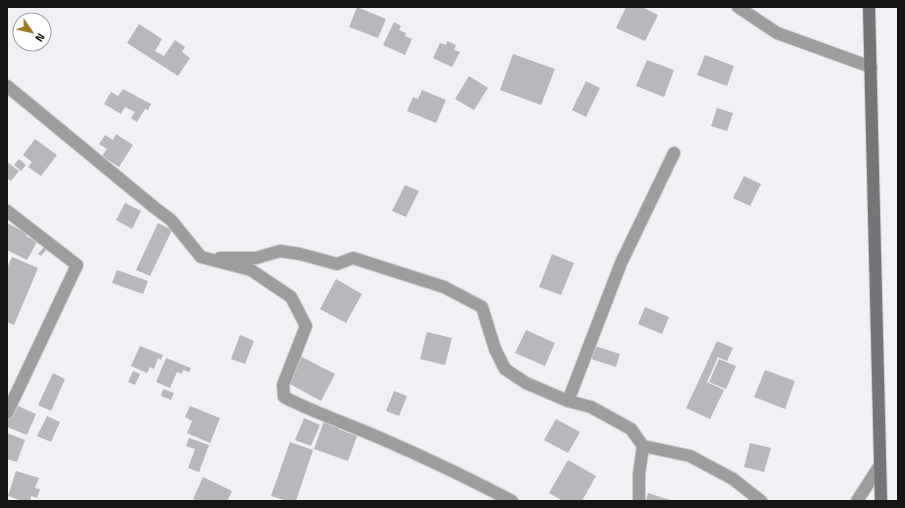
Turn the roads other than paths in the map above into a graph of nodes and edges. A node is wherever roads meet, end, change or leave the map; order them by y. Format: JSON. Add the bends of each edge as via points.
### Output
{"nodes":[{"id":1,"x":738,"y":7,"type":"edge"},
{"id":2,"x":870,"y":7,"type":"edge"},
{"id":3,"x":871,"y":67,"type":"junction"},
{"id":4,"x":7,"y":86,"type":"edge"},
{"id":5,"x":674,"y":152,"type":"dead end"},
{"id":6,"x":7,"y":211,"type":"edge"},
{"id":7,"x":201,"y":257,"type":"junction"},
{"id":8,"x":568,"y":401,"type":"junction"},
{"id":9,"x":7,"y":413,"type":"edge"},
{"id":10,"x":643,"y":446,"type":"junction"},
{"id":11,"x":880,"y":464,"type":"junction"},
{"id":12,"x":512,"y":501,"type":"edge"},
{"id":13,"x":639,"y":501,"type":"edge"},
{"id":14,"x":761,"y":501,"type":"edge"},
{"id":15,"x":857,"y":501,"type":"edge"},
{"id":16,"x":881,"y":501,"type":"edge"}],
"edges":[{"from":1,"to":3,"type":"street","via":[[777,33]]},
{"from":2,"to":3,"type":"street"},
{"from":3,"to":11,"type":"street"},
{"from":4,"to":7,"type":"street","via":[[171,220]]},
{"from":5,"to":8,"type":"street","via":[[621,263]]},
{"from":6,"to":9,"type":"street","via":[[77,265]]},
{"from":7,"to":8,"type":"street","via":[[256,258],[280,251],[337,264],[353,258],[444,287],[482,307],[495,349],[505,369],[526,383]]},
{"from":7,"to":12,"type":"street","via":[[251,270],[291,297],[306,326],[283,385],[284,397],[461,474]]},
{"from":8,"to":10,"type":"street","via":[[591,407],[631,428]]},
{"from":10,"to":13,"type":"street"},
{"from":10,"to":14,"type":"street","via":[[690,456],[734,479]]},
{"from":11,"to":15,"type":"street"},
{"from":11,"to":16,"type":"street"}]}
